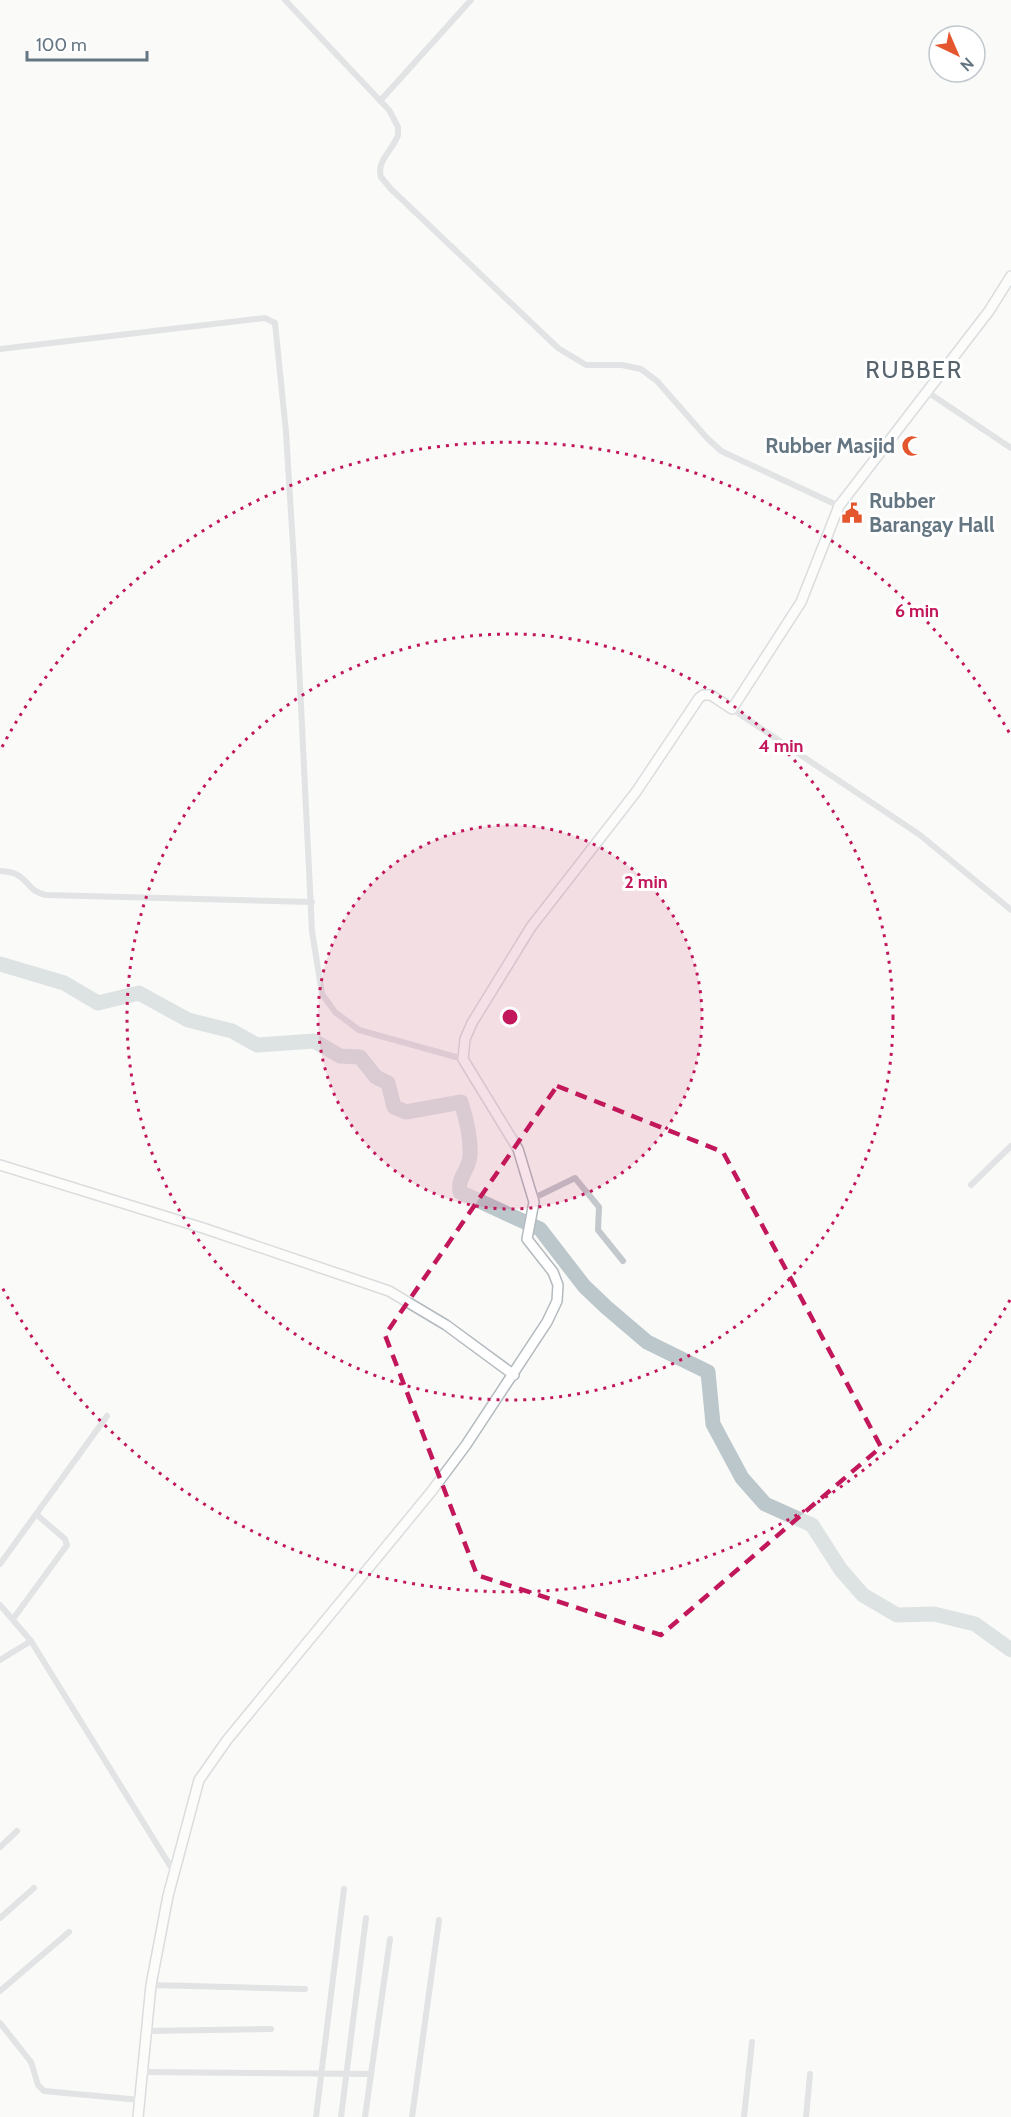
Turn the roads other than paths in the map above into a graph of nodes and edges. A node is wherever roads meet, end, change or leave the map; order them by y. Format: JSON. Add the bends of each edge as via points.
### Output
{"nodes":[{"id":1,"x":285,"y":0,"type":"edge"},
{"id":2,"x":471,"y":0,"type":"edge"},
{"id":3,"x":381,"y":101,"type":"junction"},
{"id":4,"x":1011,"y":276,"type":"edge"},
{"id":5,"x":0,"y":349,"type":"edge"},
{"id":6,"x":926,"y":391,"type":"junction"},
{"id":7,"x":1011,"y":448,"type":"edge"},
{"id":8,"x":839,"y":506,"type":"junction"},
{"id":9,"x":732,"y":709,"type":"junction"},
{"id":10,"x":0,"y":871,"type":"edge"},
{"id":11,"x":312,"y":902,"type":"junction"},
{"id":12,"x":1011,"y":910,"type":"edge"},
{"id":13,"x":463,"y":1059,"type":"junction"},
{"id":14,"x":1011,"y":1146,"type":"edge"},
{"id":15,"x":0,"y":1165,"type":"edge"},
{"id":16,"x":971,"y":1185,"type":"dead end"},
{"id":17,"x":534,"y":1198,"type":"junction"},
{"id":18,"x":623,"y":1261,"type":"dead end"},
{"id":19,"x":514,"y":1375,"type":"junction"},
{"id":20,"x":107,"y":1416,"type":"dead end"},
{"id":21,"x":37,"y":1515,"type":"junction"},
{"id":22,"x":0,"y":1564,"type":"edge"},
{"id":23,"x":0,"y":1605,"type":"edge"},
{"id":24,"x":13,"y":1619,"type":"junction"},
{"id":25,"x":31,"y":1641,"type":"junction"},
{"id":26,"x":0,"y":1660,"type":"edge"},
{"id":27,"x":17,"y":1831,"type":"dead end"},
{"id":28,"x":0,"y":1847,"type":"edge"},
{"id":29,"x":174,"y":1872,"type":"junction"},
{"id":30,"x":34,"y":1888,"type":"dead end"},
{"id":31,"x":344,"y":1888,"type":"dead end"},
{"id":32,"x":0,"y":1918,"type":"edge"},
{"id":33,"x":366,"y":1918,"type":"dead end"},
{"id":34,"x":440,"y":1920,"type":"dead end"},
{"id":35,"x":69,"y":1932,"type":"dead end"},
{"id":36,"x":390,"y":1939,"type":"dead end"},
{"id":37,"x":152,"y":1985,"type":"junction"},
{"id":38,"x":305,"y":1989,"type":"dead end"},
{"id":39,"x":0,"y":1991,"type":"edge"},
{"id":40,"x":0,"y":2023,"type":"edge"},
{"id":41,"x":272,"y":2029,"type":"dead end"},
{"id":42,"x":147,"y":2031,"type":"junction"},
{"id":43,"x":752,"y":2042,"type":"dead end"},
{"id":44,"x":143,"y":2072,"type":"junction"},
{"id":45,"x":322,"y":2073,"type":"junction"},
{"id":46,"x":347,"y":2074,"type":"junction"},
{"id":47,"x":370,"y":2074,"type":"junction"},
{"id":48,"x":810,"y":2074,"type":"dead end"},
{"id":49,"x":140,"y":2100,"type":"junction"},
{"id":50,"x":138,"y":2117,"type":"edge"},
{"id":51,"x":316,"y":2117,"type":"edge"},
{"id":52,"x":341,"y":2117,"type":"edge"},
{"id":53,"x":365,"y":2117,"type":"edge"},
{"id":54,"x":412,"y":2117,"type":"edge"},
{"id":55,"x":744,"y":2117,"type":"edge"},
{"id":56,"x":806,"y":2117,"type":"edge"}],
"edges":[{"from":1,"to":3,"type":"street"},
{"from":2,"to":3,"type":"street"},
{"from":3,"to":8,"type":"street","via":[[398,127],[396,141],[381,163],[381,177],[537,329],[580,363],[641,369],[722,451]]},
{"from":4,"to":6,"type":"street","via":[[989,311]]},
{"from":5,"to":11,"type":"street","via":[[264,318],[275,323],[292,527]]},
{"from":6,"to":7,"type":"street"},
{"from":6,"to":8,"type":"street"},
{"from":8,"to":9,"type":"street","via":[[801,602]]},
{"from":9,"to":12,"type":"street","via":[[920,835]]},
{"from":9,"to":13,"type":"street","via":[[711,695],[699,698],[636,792],[531,927],[472,1023]]},
{"from":10,"to":11,"type":"street","via":[[21,875],[36,892],[46,895]]},
{"from":11,"to":13,"type":"street","via":[[312,931],[322,994],[335,1012],[359,1030],[375,1036]]},
{"from":13,"to":17,"type":"street","via":[[512,1136]]},
{"from":14,"to":16,"type":"street"},
{"from":15,"to":19,"type":"street","via":[[389,1291],[446,1325]]},
{"from":17,"to":18,"type":"street","via":[[575,1178],[594,1198],[598,1230]]},
{"from":17,"to":19,"type":"street","via":[[527,1227],[528,1242],[553,1272],[559,1293],[548,1322]]},
{"from":19,"to":29,"type":"street","via":[[431,1492],[205,1768],[193,1794]]},
{"from":20,"to":21,"type":"street"},
{"from":21,"to":22,"type":"street"},
{"from":21,"to":24,"type":"street","via":[[67,1545]]},
{"from":23,"to":24,"type":"street"},
{"from":24,"to":25,"type":"street"},
{"from":25,"to":26,"type":"street"},
{"from":25,"to":29,"type":"street"},
{"from":27,"to":28,"type":"street"},
{"from":29,"to":37,"type":"street"},
{"from":30,"to":32,"type":"street"},
{"from":31,"to":45,"type":"street"},
{"from":33,"to":46,"type":"street"},
{"from":34,"to":54,"type":"street"},
{"from":35,"to":39,"type":"street"},
{"from":36,"to":47,"type":"street"},
{"from":37,"to":38,"type":"street"},
{"from":37,"to":42,"type":"street"},
{"from":40,"to":49,"type":"street","via":[[31,2062],[38,2085],[44,2091]]},
{"from":41,"to":42,"type":"street"},
{"from":42,"to":44,"type":"street"},
{"from":43,"to":55,"type":"street"},
{"from":44,"to":45,"type":"street"},
{"from":44,"to":49,"type":"street"},
{"from":45,"to":46,"type":"street"},
{"from":45,"to":51,"type":"street"},
{"from":46,"to":47,"type":"street"},
{"from":46,"to":52,"type":"street"},
{"from":47,"to":53,"type":"street"},
{"from":48,"to":56,"type":"street"},
{"from":49,"to":50,"type":"street"}]}
